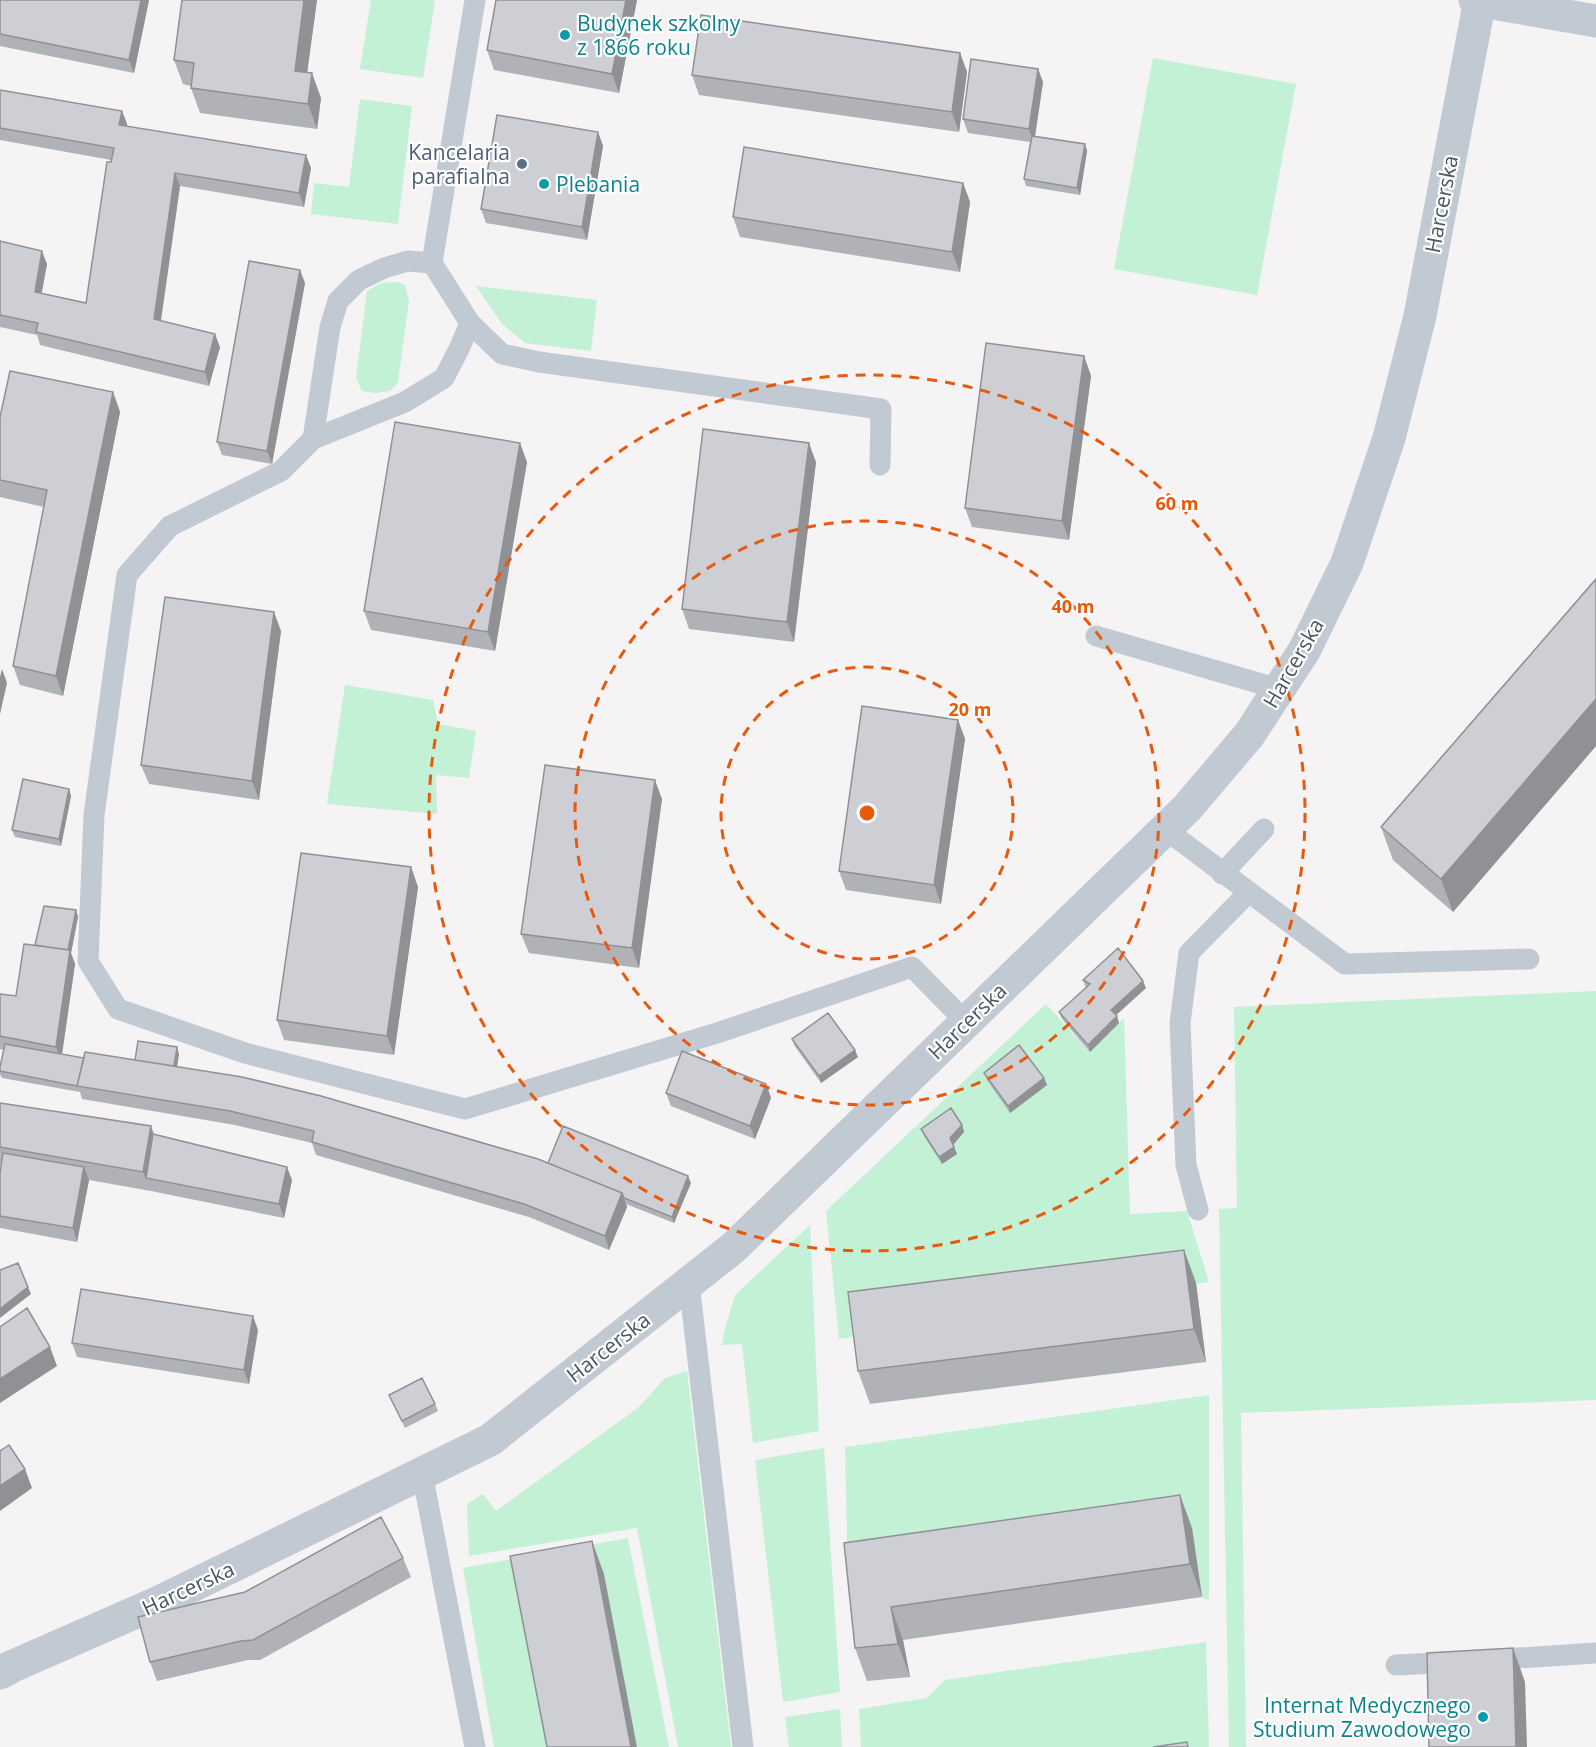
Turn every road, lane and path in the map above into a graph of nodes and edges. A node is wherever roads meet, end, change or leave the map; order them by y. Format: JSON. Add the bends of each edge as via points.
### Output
{"nodes":[{"id":1,"x":475,"y":0,"type":"edge"},
{"id":2,"x":1478,"y":0,"type":"edge"},
{"id":3,"x":1596,"y":21,"type":"edge"},
{"id":4,"x":432,"y":263,"type":"junction"},
{"id":5,"x":470,"y":323,"type":"junction"},
{"id":6,"x":313,"y":439,"type":"junction"},
{"id":7,"x":880,"y":465,"type":"dead end"},
{"id":8,"x":1096,"y":636,"type":"dead end"},
{"id":9,"x":1279,"y":689,"type":"junction"},
{"id":10,"x":1165,"y":829,"type":"junction"},
{"id":11,"x":1264,"y":829,"type":"dead end"},
{"id":12,"x":1222,"y":874,"type":"junction"},
{"id":13,"x":1248,"y":893,"type":"junction"},
{"id":14,"x":1529,"y":959,"type":"dead end"},
{"id":15,"x":966,"y":1022,"type":"junction"},
{"id":16,"x":1198,"y":1210,"type":"dead end"},
{"id":17,"x":689,"y":1283,"type":"junction"},
{"id":18,"x":423,"y":1473,"type":"junction"},
{"id":19,"x":1596,"y":1653,"type":"edge"},
{"id":20,"x":1396,"y":1665,"type":"dead end"},
{"id":21,"x":0,"y":1673,"type":"edge"},
{"id":22,"x":475,"y":1747,"type":"edge"},
{"id":23,"x":743,"y":1747,"type":"edge"}],
"edges":[{"from":1,"to":4,"type":"lane"},
{"from":2,"to":3,"type":"street"},
{"from":2,"to":9,"type":"street","name":"Harcerska","via":[[1420,316],[1389,438],[1347,563],[1304,651]]},
{"from":4,"to":5,"type":"lane"},
{"from":4,"to":6,"type":"lane","via":[[408,261],[384,268],[359,280],[338,301],[330,327]]},
{"from":5,"to":6,"type":"lane","via":[[444,378],[405,402]]},
{"from":5,"to":7,"type":"lane","via":[[502,354],[539,362],[881,410]]},
{"from":6,"to":15,"type":"lane","via":[[281,471],[170,526],[127,575],[94,814],[88,961],[118,1009],[244,1053],[465,1109],[717,1033],[912,967]]},
{"from":8,"to":9,"type":"lane"},
{"from":9,"to":10,"type":"street","name":"Harcerska","via":[[1249,735]]},
{"from":10,"to":12,"type":"lane"},
{"from":10,"to":15,"type":"street","name":"Harcerska"},
{"from":11,"to":12,"type":"lane"},
{"from":12,"to":13,"type":"lane"},
{"from":13,"to":14,"type":"lane","via":[[1345,964]]},
{"from":13,"to":16,"type":"lane","via":[[1190,953],[1180,1023],[1186,1165]]},
{"from":15,"to":17,"type":"street","name":"Harcerska","via":[[733,1248]]},
{"from":17,"to":18,"type":"street","name":"Harcerska","via":[[490,1440]]},
{"from":17,"to":23,"type":"lane"},
{"from":18,"to":21,"type":"street","name":"Harcerska","via":[[159,1602]]},
{"from":18,"to":22,"type":"lane"},
{"from":19,"to":20,"type":"lane"}]}
